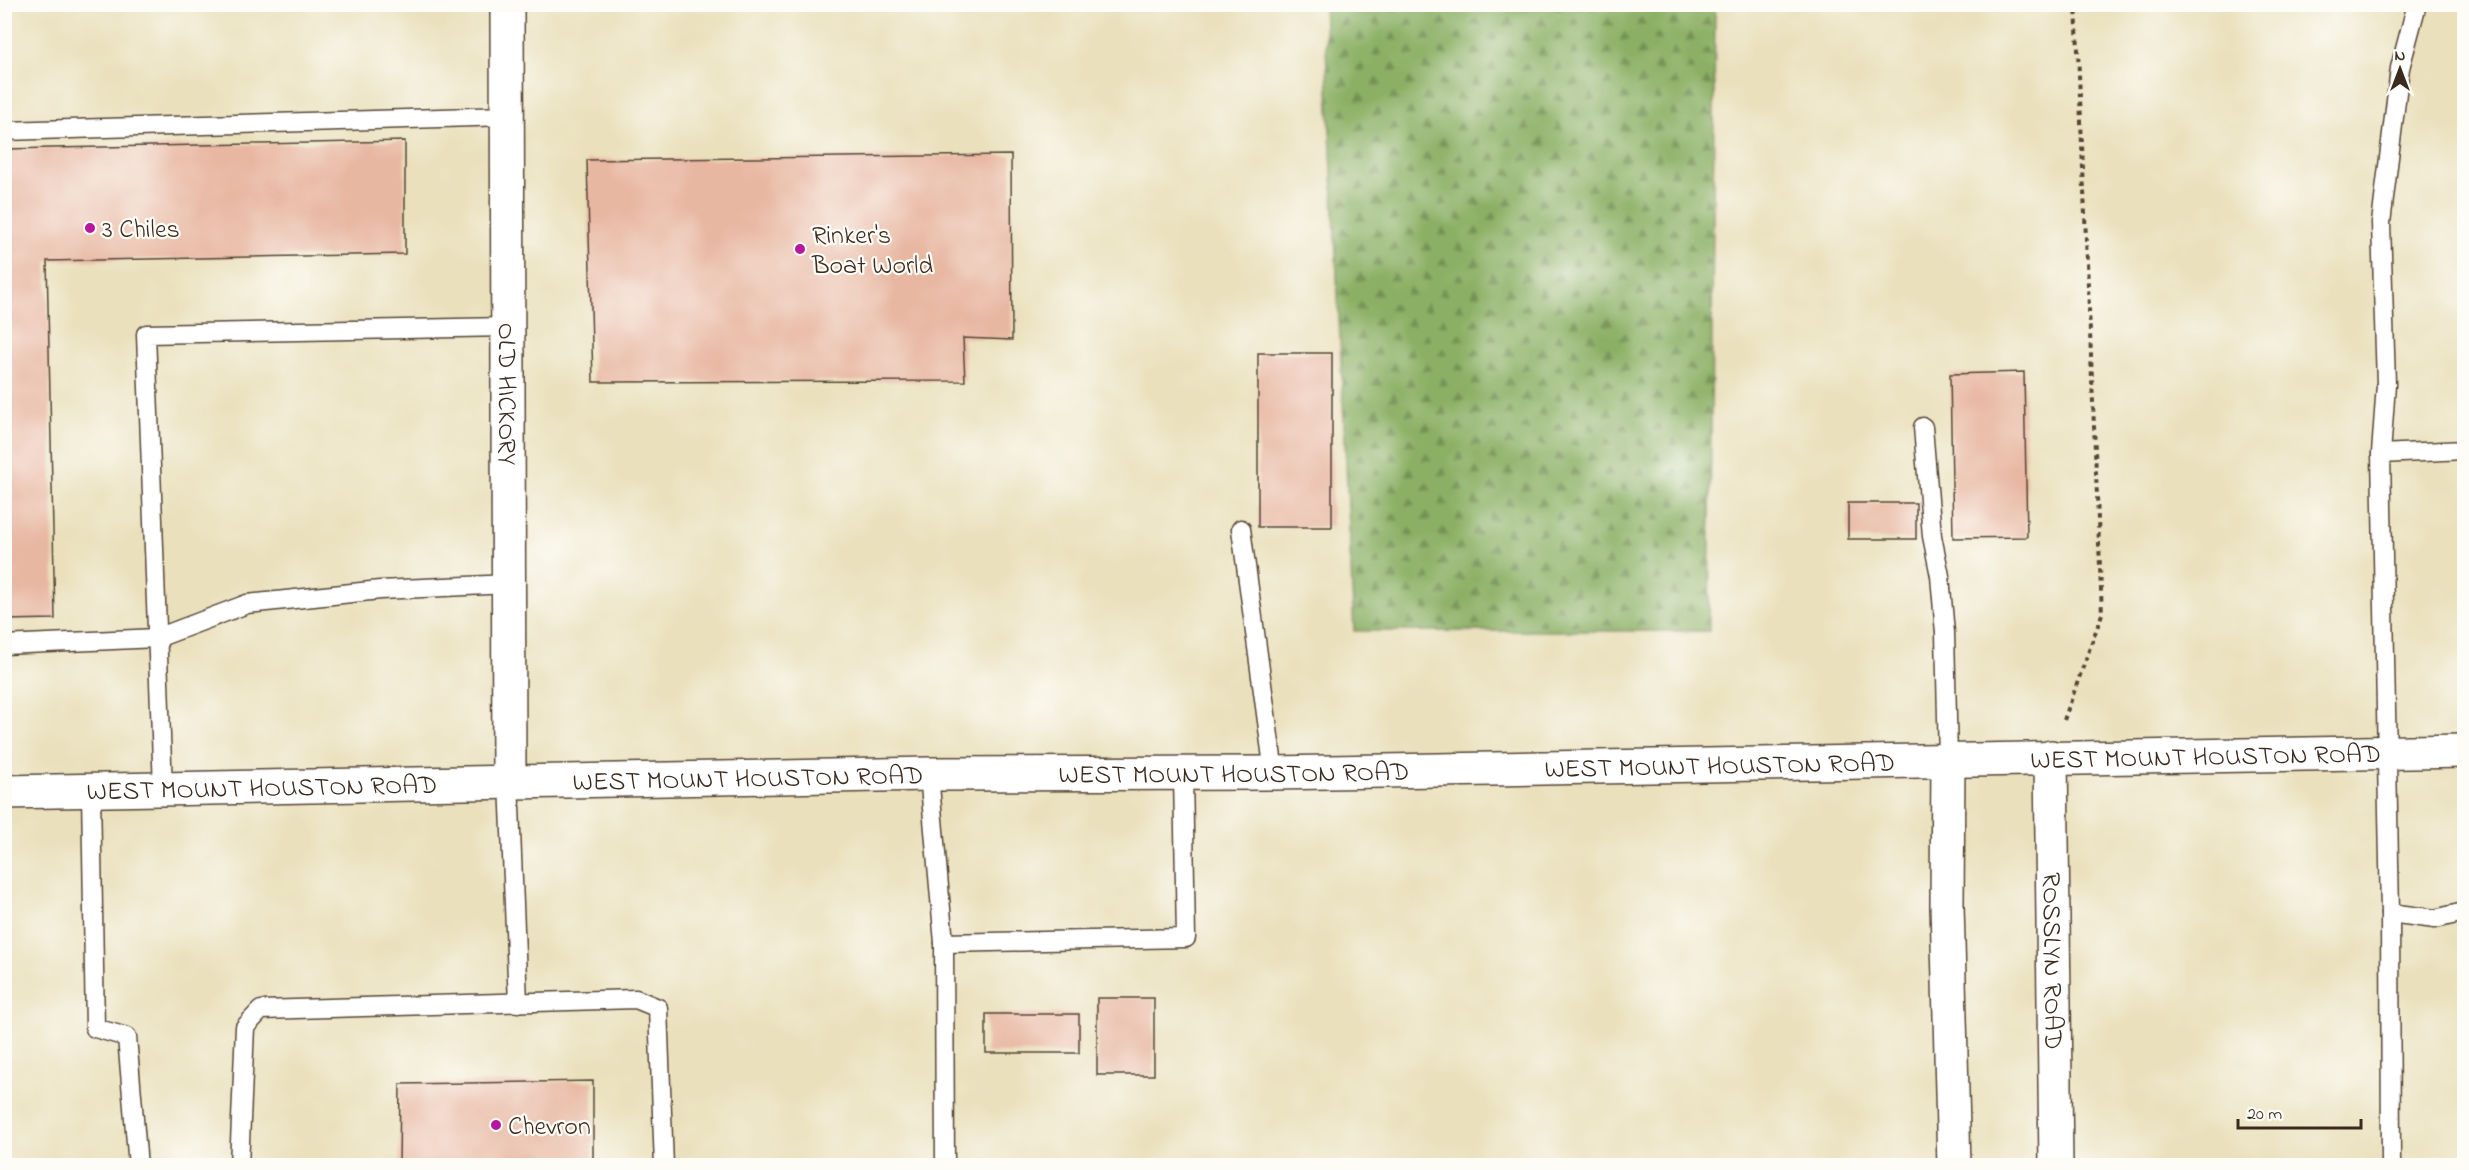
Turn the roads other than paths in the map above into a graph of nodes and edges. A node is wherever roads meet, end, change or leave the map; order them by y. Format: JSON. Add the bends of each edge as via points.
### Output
{"nodes":[{"id":1,"x":507,"y":4,"type":"edge"},
{"id":2,"x":2417,"y":4,"type":"edge"},
{"id":3,"x":508,"y":116,"type":"junction"},
{"id":4,"x":4,"y":131,"type":"edge"},
{"id":5,"x":508,"y":327,"type":"junction"},
{"id":6,"x":1923,"y":427,"type":"dead end"},
{"id":7,"x":2464,"y":450,"type":"edge"},
{"id":8,"x":2381,"y":454,"type":"junction"},
{"id":9,"x":1241,"y":529,"type":"dead end"},
{"id":10,"x":509,"y":584,"type":"junction"},
{"id":11,"x":157,"y":638,"type":"junction"},
{"id":12,"x":4,"y":645,"type":"edge"},
{"id":13,"x":2464,"y":751,"type":"edge"},
{"id":14,"x":2387,"y":752,"type":"junction"},
{"id":15,"x":2051,"y":757,"type":"junction"},
{"id":16,"x":1948,"y":759,"type":"junction"},
{"id":17,"x":1274,"y":773,"type":"junction"},
{"id":18,"x":929,"y":774,"type":"junction"},
{"id":19,"x":1183,"y":774,"type":"junction"},
{"id":20,"x":509,"y":782,"type":"junction"},
{"id":21,"x":163,"y":789,"type":"junction"},
{"id":22,"x":91,"y":791,"type":"junction"},
{"id":23,"x":4,"y":792,"type":"edge"},
{"id":24,"x":2464,"y":912,"type":"edge"},
{"id":25,"x":2390,"y":913,"type":"junction"},
{"id":26,"x":944,"y":943,"type":"junction"},
{"id":27,"x":518,"y":1004,"type":"junction"},
{"id":28,"x":138,"y":1166,"type":"edge"},
{"id":29,"x":239,"y":1166,"type":"edge"},
{"id":30,"x":664,"y":1166,"type":"edge"},
{"id":31,"x":945,"y":1166,"type":"edge"},
{"id":32,"x":1954,"y":1166,"type":"edge"},
{"id":33,"x":2056,"y":1166,"type":"edge"},
{"id":34,"x":2391,"y":1166,"type":"edge"}],
"edges":[{"from":1,"to":3,"type":"main road","name":"OLD HICKORY"},
{"from":2,"to":8,"type":"lane","via":[[2400,68],[2381,223],[2386,384]]},
{"from":3,"to":4,"type":"lane"},
{"from":3,"to":5,"type":"main road","name":"OLD HICKORY"},
{"from":5,"to":10,"type":"main road","name":"OLD HICKORY"},
{"from":5,"to":11,"type":"lane","via":[[146,334]]},
{"from":6,"to":16,"type":"lane","via":[[1932,536],[1946,633]]},
{"from":7,"to":8,"type":"lane"},
{"from":8,"to":14,"type":"lane"},
{"from":9,"to":17,"type":"lane"},
{"from":10,"to":11,"type":"lane","via":[[380,590],[247,604]]},
{"from":10,"to":20,"type":"main road","name":"OLD HICKORY"},
{"from":11,"to":12,"type":"lane"},
{"from":11,"to":21,"type":"lane"},
{"from":13,"to":14,"type":"main road","name":"WEST MOUNT HOUSTON ROAD"},
{"from":14,"to":15,"type":"main road","name":"WEST MOUNT HOUSTON ROAD"},
{"from":14,"to":25,"type":"lane"},
{"from":15,"to":16,"type":"main road","name":"WEST MOUNT HOUSTON ROAD"},
{"from":15,"to":33,"type":"main road","name":"ROSSLYN ROAD"},
{"from":16,"to":17,"type":"main road","name":"WEST MOUNT HOUSTON ROAD"},
{"from":16,"to":32,"type":"main road","via":[[1947,905]]},
{"from":17,"to":19,"type":"main road","name":"WEST MOUNT HOUSTON ROAD"},
{"from":18,"to":19,"type":"main road","name":"WEST MOUNT HOUSTON ROAD"},
{"from":18,"to":20,"type":"main road","name":"WEST MOUNT HOUSTON ROAD"},
{"from":18,"to":26,"type":"lane"},
{"from":19,"to":26,"type":"lane","via":[[1186,938]]},
{"from":20,"to":21,"type":"main road","name":"WEST MOUNT HOUSTON ROAD"},
{"from":20,"to":27,"type":"lane"},
{"from":21,"to":22,"type":"main road","name":"WEST MOUNT HOUSTON ROAD"},
{"from":22,"to":23,"type":"main road","name":"WEST MOUNT HOUSTON ROAD"},
{"from":22,"to":28,"type":"lane","via":[[95,1028],[127,1037]]},
{"from":24,"to":25,"type":"lane","via":[[2435,919]]},
{"from":25,"to":34,"type":"lane"},
{"from":26,"to":31,"type":"lane"},
{"from":27,"to":29,"type":"lane","via":[[261,1010],[245,1027]]},
{"from":27,"to":30,"type":"lane","via":[[636,999],[658,1008]]}]}
